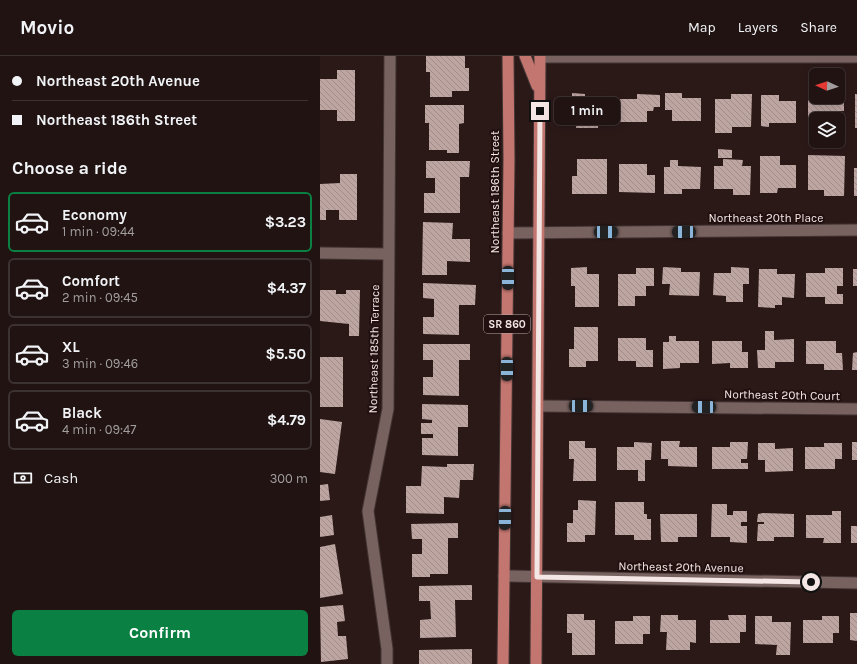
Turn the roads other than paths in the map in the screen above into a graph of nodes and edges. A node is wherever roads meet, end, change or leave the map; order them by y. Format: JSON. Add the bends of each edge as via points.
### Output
{"nodes":[{"id":1,"x":390,"y":56,"type":"edge"},
{"id":2,"x":508,"y":56,"type":"edge"},
{"id":3,"x":525,"y":56,"type":"edge"},
{"id":4,"x":540,"y":56,"type":"edge"},
{"id":5,"x":857,"y":57,"type":"edge"},
{"id":6,"x":540,"y":96,"type":"junction"},
{"id":7,"x":857,"y":230,"type":"edge"},
{"id":8,"x":508,"y":233,"type":"junction"},
{"id":9,"x":540,"y":233,"type":"junction"},
{"id":10,"x":320,"y":253,"type":"edge"},
{"id":11,"x":388,"y":254,"type":"junction"},
{"id":12,"x":538,"y":406,"type":"junction"},
{"id":13,"x":857,"y":409,"type":"edge"},
{"id":14,"x":504,"y":576,"type":"junction"},
{"id":15,"x":537,"y":577,"type":"junction"},
{"id":16,"x":857,"y":583,"type":"edge"},
{"id":17,"x":387,"y":664,"type":"edge"},
{"id":18,"x":503,"y":664,"type":"edge"},
{"id":19,"x":536,"y":664,"type":"edge"}],
"edges":[{"from":1,"to":11,"type":"street","name":"Northeast 185th Terrace"},
{"from":2,"to":8,"type":"main road","name":"Northeast 186th Street","number":"SR 860"},
{"from":3,"to":6,"type":"main road"},
{"from":4,"to":5,"type":"street"},
{"from":4,"to":6,"type":"main road","number":"SR 860"},
{"from":6,"to":9,"type":"main road","number":"SR 860"},
{"from":7,"to":9,"type":"street","name":"Northeast 20th Place"},
{"from":8,"to":9,"type":"street","name":"Northeast 20th Place"},
{"from":8,"to":14,"type":"main road","name":"Northeast 186th Street","number":"SR 860"},
{"from":9,"to":12,"type":"main road","number":"SR 860"},
{"from":10,"to":11,"type":"street"},
{"from":11,"to":17,"type":"street","name":"Northeast 185th Terrace","via":[[388,409],[368,511]]},
{"from":12,"to":13,"type":"street","name":"Northeast 20th Court"},
{"from":12,"to":15,"type":"main road","number":"SR 860"},
{"from":14,"to":15,"type":"street","name":"Northeast 20th Avenue"},
{"from":14,"to":18,"type":"main road","name":"Northeast 186th Street","number":"SR 860"},
{"from":15,"to":16,"type":"street","name":"Northeast 20th Avenue"},
{"from":15,"to":19,"type":"main road","number":"SR 860"}]}
